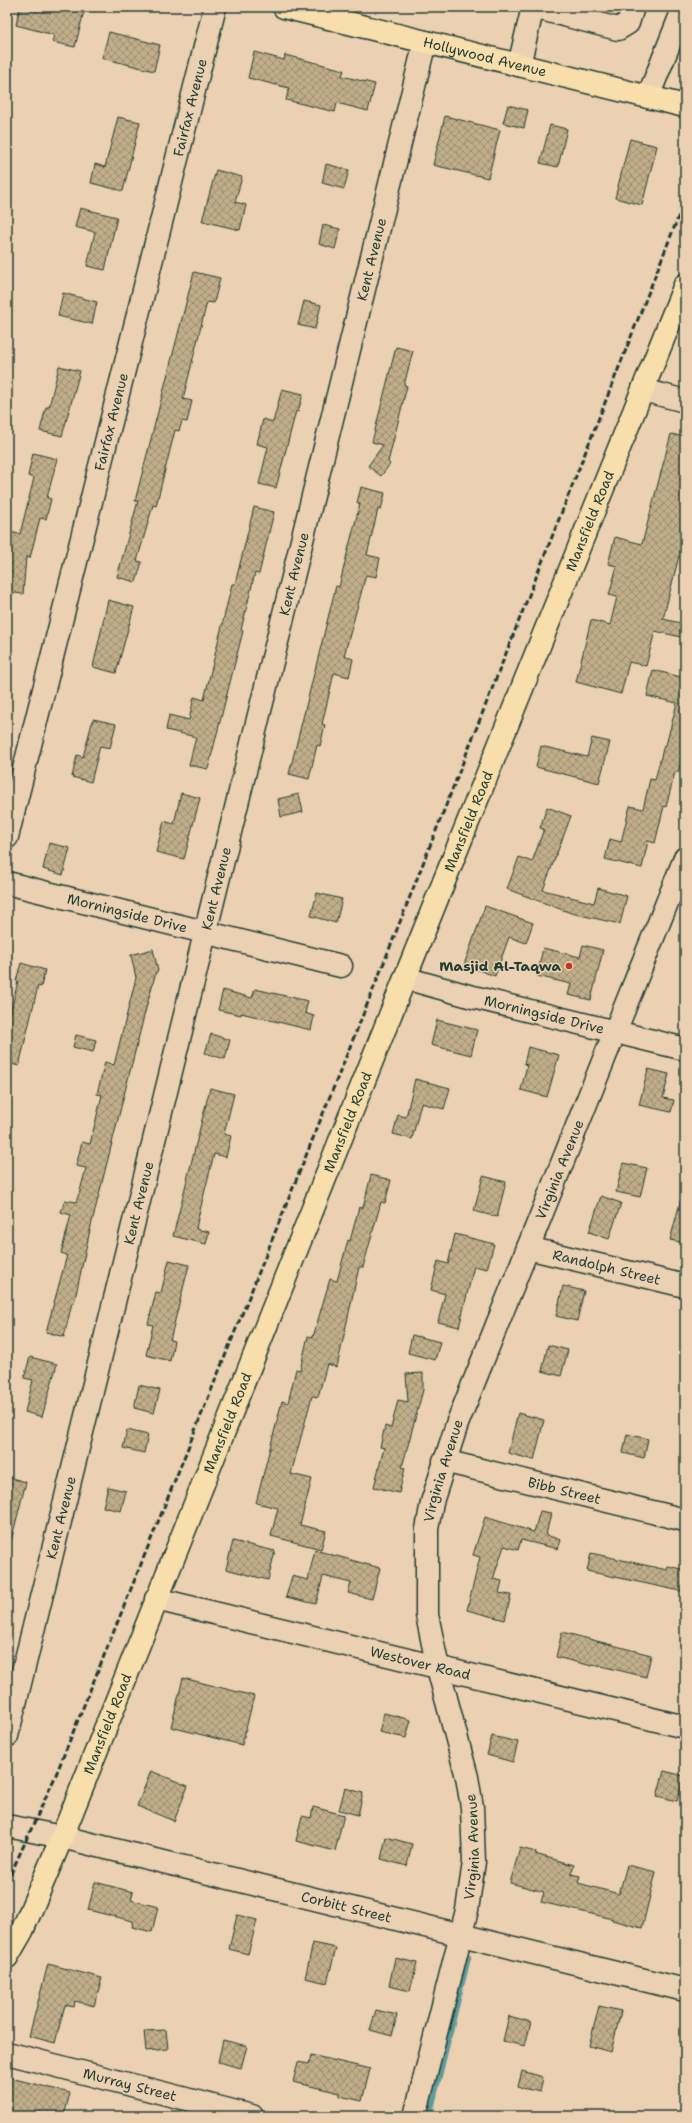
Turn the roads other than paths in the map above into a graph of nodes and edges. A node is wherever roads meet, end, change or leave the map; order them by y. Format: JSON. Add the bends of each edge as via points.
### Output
{"nodes":[{"id":1,"x":215,"y":7,"type":"edge"},
{"id":2,"x":284,"y":7,"type":"edge"},
{"id":3,"x":633,"y":7,"type":"edge"},
{"id":4,"x":684,"y":7,"type":"edge"},
{"id":5,"x":341,"y":14,"type":"edge"},
{"id":6,"x":425,"y":42,"type":"junction"},
{"id":7,"x":519,"y":65,"type":"junction"},
{"id":8,"x":648,"y":97,"type":"junction"},
{"id":9,"x":685,"y":106,"type":"edge"},
{"id":10,"x":685,"y":285,"type":"edge"},
{"id":11,"x":643,"y":390,"type":"junction"},
{"id":12,"x":685,"y":401,"type":"edge"},
{"id":13,"x":7,"y":837,"type":"edge"},
{"id":14,"x":685,"y":858,"type":"edge"},
{"id":15,"x":7,"y":883,"type":"edge"},
{"id":16,"x":206,"y":932,"type":"junction"},
{"id":17,"x":341,"y":966,"type":"dead end"},
{"id":18,"x":405,"y":978,"type":"junction"},
{"id":19,"x":616,"y":1032,"type":"junction"},
{"id":20,"x":685,"y":1049,"type":"edge"},
{"id":21,"x":528,"y":1248,"type":"junction"},
{"id":22,"x":685,"y":1286,"type":"edge"},
{"id":23,"x":444,"y":1461,"type":"junction"},
{"id":24,"x":685,"y":1520,"type":"edge"},
{"id":25,"x":156,"y":1599,"type":"junction"},
{"id":26,"x":438,"y":1668,"type":"junction"},
{"id":27,"x":685,"y":1727,"type":"edge"},
{"id":28,"x":7,"y":1736,"type":"edge"},
{"id":29,"x":7,"y":1826,"type":"edge"},
{"id":30,"x":62,"y":1837,"type":"junction"},
{"id":31,"x":461,"y":1934,"type":"junction"},
{"id":32,"x":7,"y":1957,"type":"edge"},
{"id":33,"x":685,"y":1990,"type":"edge"},
{"id":34,"x":7,"y":2053,"type":"edge"},
{"id":35,"x":252,"y":2116,"type":"edge"},
{"id":36,"x":415,"y":2116,"type":"edge"}],
"edges":[{"from":1,"to":13,"type":"street","name":"Fairfax Avenue"},
{"from":2,"to":5,"type":"main road","name":"Hollywood Avenue"},
{"from":3,"to":7,"type":"street","via":[[628,23],[618,29],[533,7]]},
{"from":4,"to":8,"type":"street"},
{"from":5,"to":6,"type":"main road","name":"Hollywood Avenue"},
{"from":6,"to":7,"type":"main road","name":"Hollywood Avenue"},
{"from":6,"to":16,"type":"street","name":"Kent Avenue"},
{"from":7,"to":8,"type":"main road","name":"Hollywood Avenue"},
{"from":8,"to":9,"type":"main road","name":"Hollywood Avenue"},
{"from":10,"to":11,"type":"main road","name":"Mansfield Road"},
{"from":11,"to":12,"type":"street"},
{"from":11,"to":18,"type":"main road","name":"Mansfield Road"},
{"from":14,"to":19,"type":"street","name":"Virginia Avenue"},
{"from":15,"to":16,"type":"street","name":"Morningside Drive"},
{"from":16,"to":17,"type":"street","name":"Morningside Drive"},
{"from":16,"to":28,"type":"street","name":"Kent Avenue"},
{"from":18,"to":19,"type":"street","name":"Morningside Drive"},
{"from":18,"to":25,"type":"main road","name":"Mansfield Road"},
{"from":19,"to":20,"type":"street","name":"Morningside Drive"},
{"from":19,"to":21,"type":"street","name":"Virginia Avenue"},
{"from":21,"to":22,"type":"street","name":"Randolph Street"},
{"from":21,"to":23,"type":"street","name":"Virginia Avenue"},
{"from":23,"to":24,"type":"street","name":"Bibb Street"},
{"from":23,"to":26,"type":"street","name":"Virginia Avenue","via":[[432,1502],[427,1529],[426,1558],[427,1615]]},
{"from":25,"to":26,"type":"street","name":"Westover Road"},
{"from":25,"to":30,"type":"main road","name":"Mansfield Road"},
{"from":26,"to":27,"type":"street","name":"Westover Road"},
{"from":26,"to":31,"type":"street","name":"Virginia Avenue","via":[[461,1748],[472,1807],[473,1868]]},
{"from":29,"to":30,"type":"street","name":"Corbitt Street"},
{"from":30,"to":31,"type":"street","name":"Corbitt Street"},
{"from":30,"to":32,"type":"main road","name":"Mansfield Road","via":[[22,1931]]},
{"from":31,"to":33,"type":"street","name":"Corbitt Street"},
{"from":31,"to":36,"type":"street","name":"Virginia Avenue"},
{"from":34,"to":35,"type":"street","name":"Murray Street"}]}
